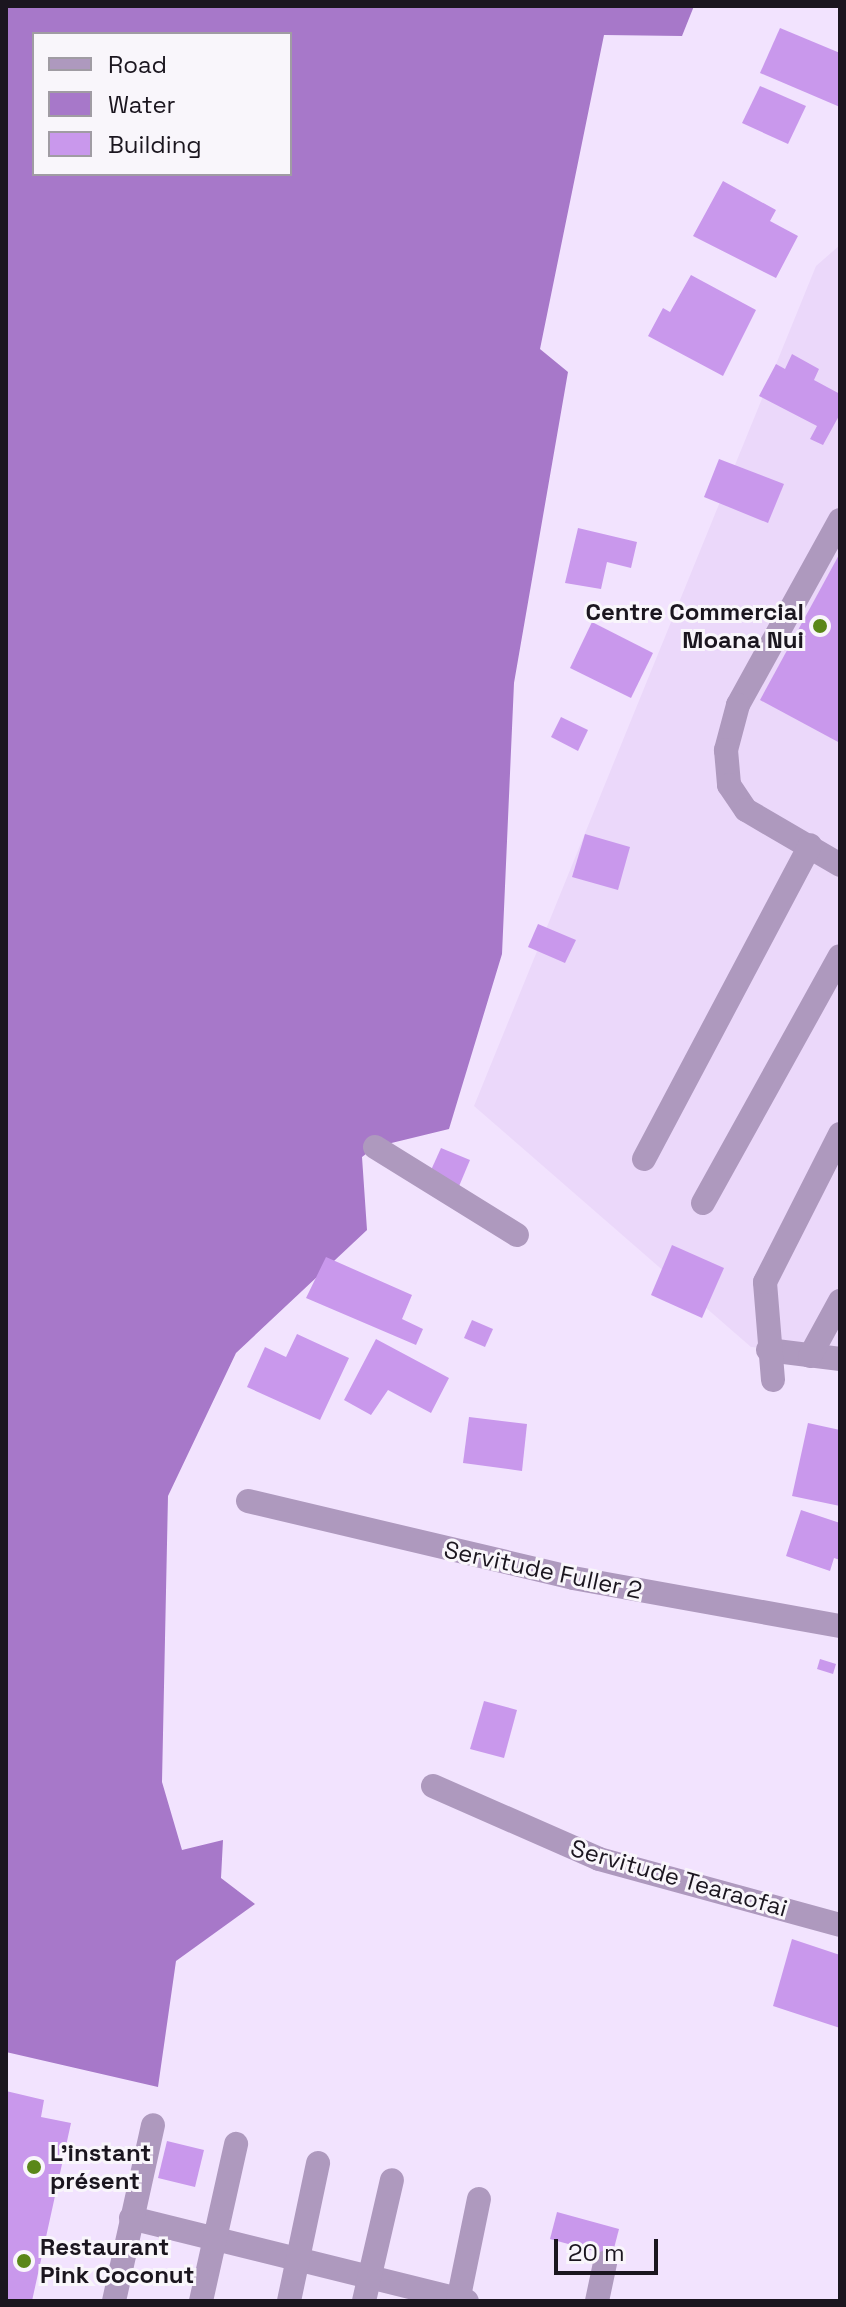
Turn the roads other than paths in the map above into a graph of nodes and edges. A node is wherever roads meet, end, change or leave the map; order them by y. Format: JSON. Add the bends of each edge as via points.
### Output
{"nodes":[{"id":1,"x":840,"y":520,"type":"edge"},
{"id":2,"x":810,"y":845,"type":"junction"},
{"id":3,"x":840,"y":865,"type":"edge"},
{"id":4,"x":840,"y":956,"type":"edge"},
{"id":5,"x":840,"y":1134,"type":"edge"},
{"id":6,"x":375,"y":1147,"type":"dead end"},
{"id":7,"x":644,"y":1159,"type":"dead end"},
{"id":8,"x":703,"y":1203,"type":"dead end"},
{"id":9,"x":517,"y":1235,"type":"dead end"},
{"id":10,"x":840,"y":1301,"type":"edge"},
{"id":11,"x":768,"y":1350,"type":"junction"},
{"id":12,"x":810,"y":1356,"type":"junction"},
{"id":13,"x":840,"y":1359,"type":"edge"},
{"id":14,"x":773,"y":1380,"type":"dead end"},
{"id":15,"x":248,"y":1501,"type":"dead end"},
{"id":16,"x":840,"y":1626,"type":"edge"},
{"id":17,"x":433,"y":1786,"type":"dead end"},
{"id":18,"x":840,"y":1925,"type":"edge"},
{"id":19,"x":153,"y":2125,"type":"dead end"},
{"id":20,"x":236,"y":2144,"type":"dead end"},
{"id":21,"x":318,"y":2163,"type":"dead end"},
{"id":22,"x":392,"y":2180,"type":"dead end"},
{"id":23,"x":479,"y":2199,"type":"dead end"},
{"id":24,"x":131,"y":2218,"type":"junction"},
{"id":25,"x":214,"y":2239,"type":"junction"},
{"id":26,"x":298,"y":2259,"type":"junction"},
{"id":27,"x":605,"y":2263,"type":"dead end"},
{"id":28,"x":367,"y":2289,"type":"edge"},
{"id":29,"x":461,"y":2300,"type":"edge"},
{"id":30,"x":114,"y":2301,"type":"edge"},
{"id":31,"x":201,"y":2301,"type":"edge"},
{"id":32,"x":289,"y":2301,"type":"edge"},
{"id":33,"x":597,"y":2301,"type":"edge"}],
"edges":[{"from":1,"to":2,"type":"street","via":[[738,705],[726,750],[729,785],[746,810]]},
{"from":2,"to":3,"type":"street"},
{"from":2,"to":7,"type":"street"},
{"from":4,"to":8,"type":"street"},
{"from":5,"to":11,"type":"street","via":[[765,1282]]},
{"from":6,"to":9,"type":"street"},
{"from":10,"to":12,"type":"street"},
{"from":11,"to":12,"type":"street"},
{"from":11,"to":14,"type":"street"},
{"from":12,"to":13,"type":"street"},
{"from":15,"to":16,"type":"street","name":"Servitude Fuller 2","via":[[573,1578]]},
{"from":17,"to":18,"type":"street","name":"Servitude Tearaofai","via":[[599,1859]]},
{"from":19,"to":24,"type":"street"},
{"from":20,"to":25,"type":"street"},
{"from":21,"to":26,"type":"street"},
{"from":22,"to":28,"type":"street"},
{"from":23,"to":29,"type":"street"},
{"from":24,"to":25,"type":"street"},
{"from":24,"to":30,"type":"street"},
{"from":25,"to":26,"type":"street"},
{"from":25,"to":31,"type":"street"},
{"from":26,"to":28,"type":"street"},
{"from":26,"to":32,"type":"street"},
{"from":27,"to":33,"type":"street"},
{"from":28,"to":29,"type":"street"}]}
